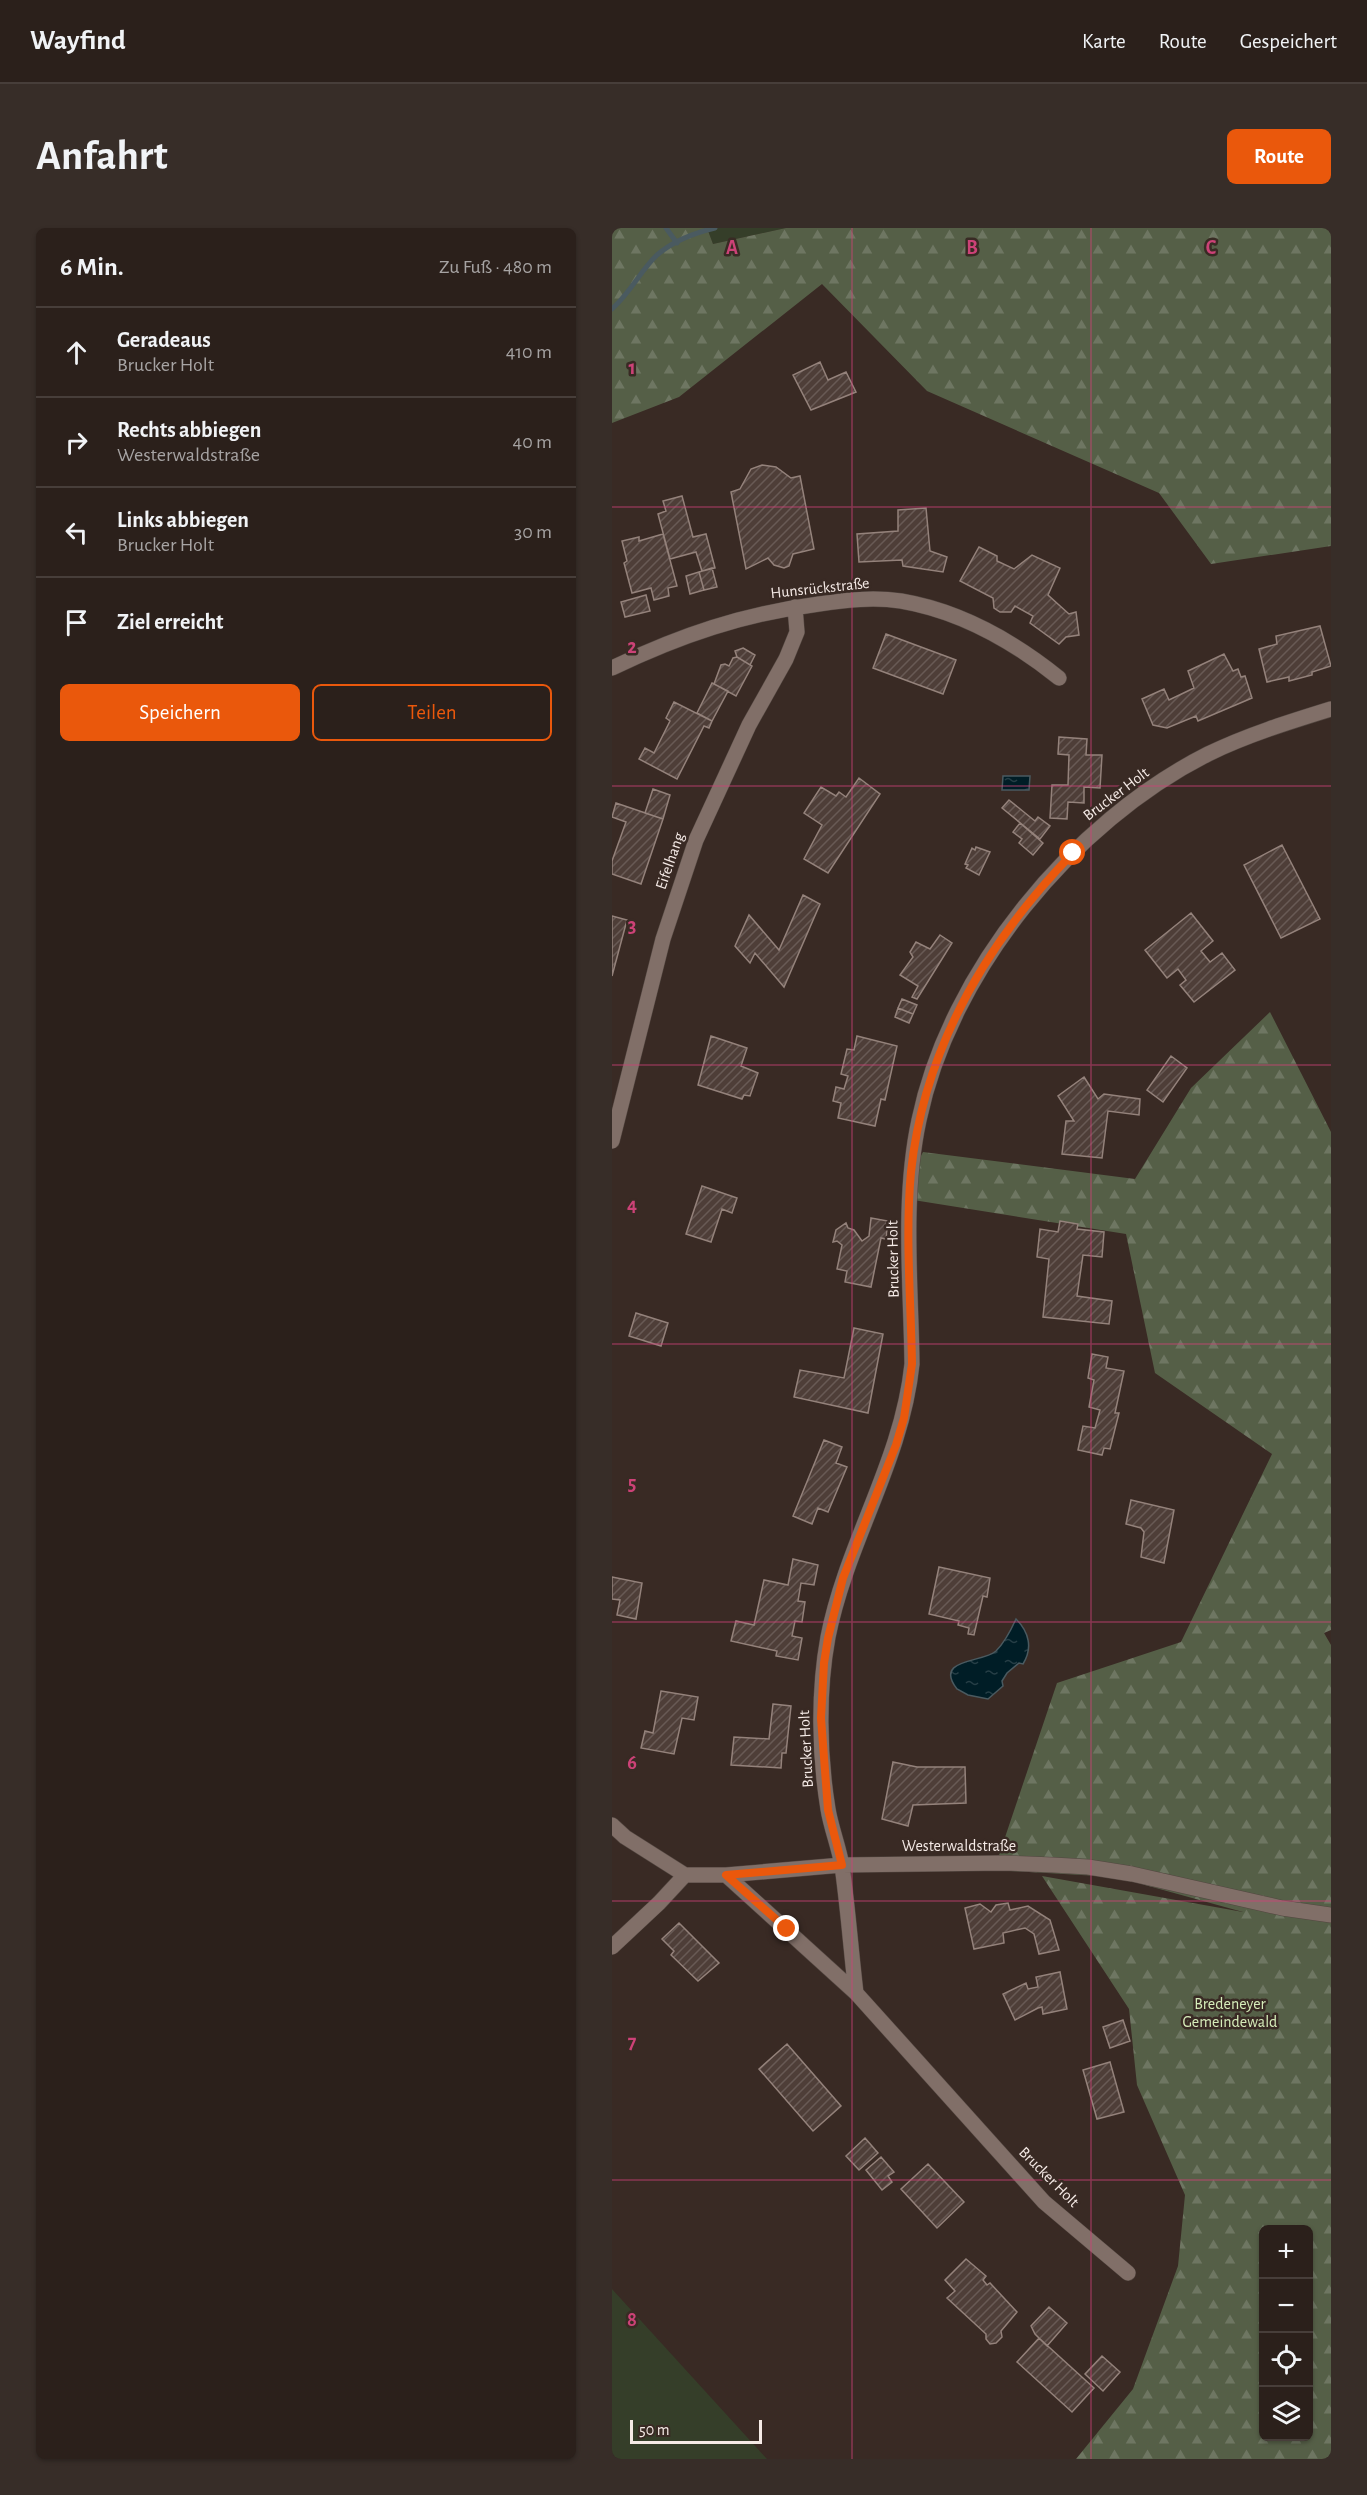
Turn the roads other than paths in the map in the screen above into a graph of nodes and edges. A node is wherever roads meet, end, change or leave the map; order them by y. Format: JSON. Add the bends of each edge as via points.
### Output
{"nodes":[{"id":1,"x":795,"y":607,"type":"junction"},
{"id":2,"x":612,"y":669,"type":"edge"},
{"id":3,"x":1059,"y":678,"type":"dead end"},
{"id":4,"x":1331,"y":709,"type":"edge"},
{"id":5,"x":612,"y":1141,"type":"edge"},
{"id":6,"x":612,"y":1825,"type":"edge"},
{"id":7,"x":842,"y":1865,"type":"junction"},
{"id":8,"x":685,"y":1875,"type":"junction"},
{"id":9,"x":726,"y":1875,"type":"junction"},
{"id":10,"x":1331,"y":1915,"type":"edge"},
{"id":11,"x":612,"y":1947,"type":"edge"},
{"id":12,"x":855,"y":1993,"type":"junction"},
{"id":13,"x":1128,"y":2272,"type":"dead end"}],
"edges":[{"from":1,"to":2,"type":"street","name":"Hunsrückstraße","via":[[755,614],[679,638]]},
{"from":1,"to":3,"type":"street","name":"Hunsrückstraße","via":[[867,598],[927,607],[987,630]]},
{"from":1,"to":5,"type":"street","name":"Eifelhang","via":[[798,632],[749,724],[696,840],[663,939]]},
{"from":4,"to":7,"type":"street","name":"Brucker Holt","via":[[1256,733],[1208,754],[1140,795],[1094,831],[1025,907],[969,990],[949,1029],[933,1067],[919,1120],[911,1174],[909,1390],[896,1445],[843,1578],[824,1663],[821,1718],[828,1810]]},
{"from":6,"to":8,"type":"street"},
{"from":7,"to":9,"type":"street","name":"Westerwaldstraße"},
{"from":7,"to":10,"type":"street","name":"Westerwaldstraße","via":[[1005,1863],[1088,1867]]},
{"from":7,"to":12,"type":"street","name":"Brucker Holt"},
{"from":8,"to":9,"type":"street","name":"Westerwaldstraße"},
{"from":8,"to":11,"type":"street"},
{"from":9,"to":12,"type":"street","name":"Brucker Holt"},
{"from":12,"to":13,"type":"street","name":"Brucker Holt","via":[[1044,2202]]}]}
